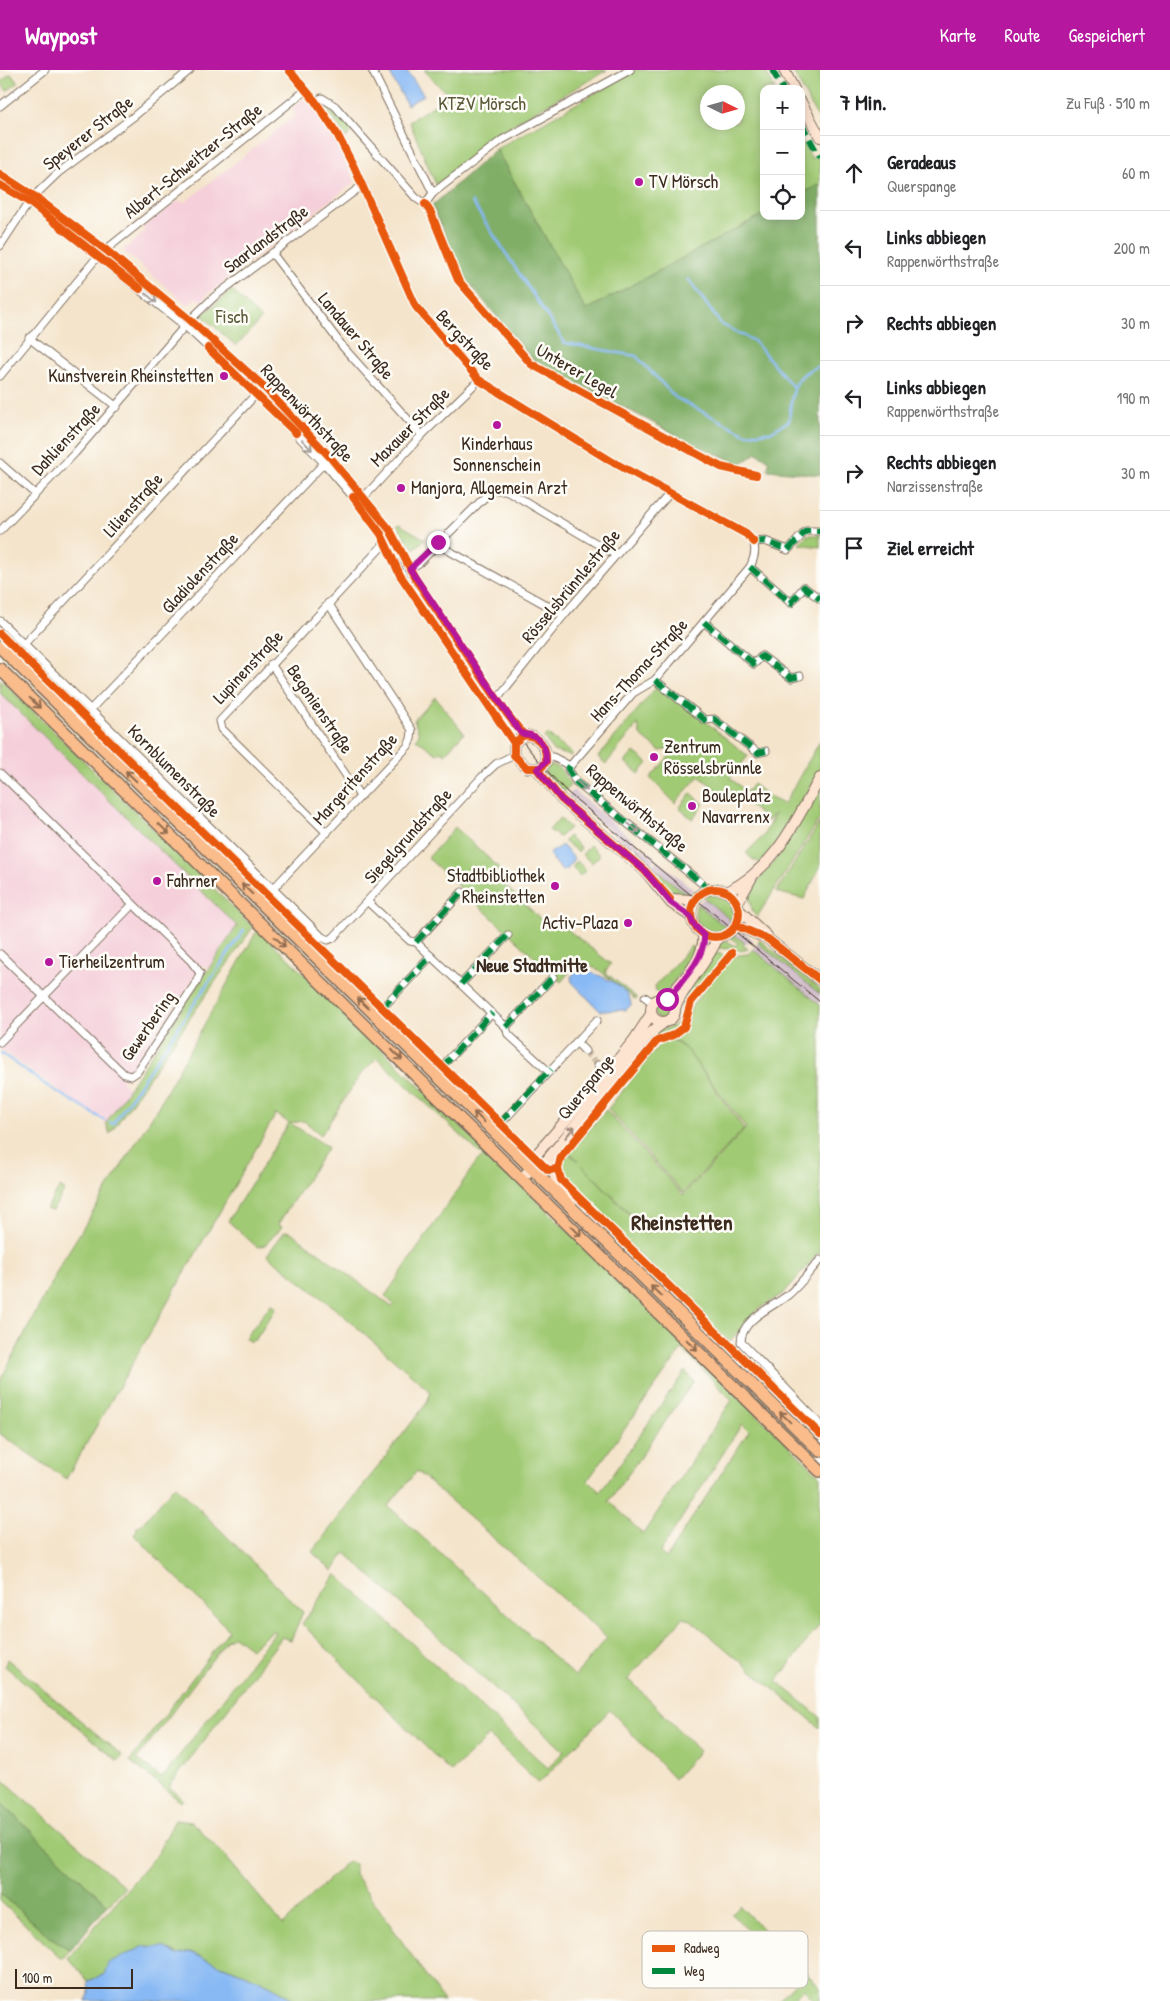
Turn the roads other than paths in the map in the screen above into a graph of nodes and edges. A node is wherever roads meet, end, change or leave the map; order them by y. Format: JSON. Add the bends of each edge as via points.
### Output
{"nodes":[{"id":1,"x":45,"y":70,"type":"edge"},
{"id":2,"x":190,"y":70,"type":"edge"},
{"id":3,"x":289,"y":70,"type":"edge"},
{"id":4,"x":372,"y":70,"type":"edge"},
{"id":5,"x":630,"y":70,"type":"edge"},
{"id":6,"x":784,"y":70,"type":"edge"},
{"id":7,"x":792,"y":85,"type":"edge"},
{"id":8,"x":306,"y":90,"type":"junction"},
{"id":9,"x":316,"y":101,"type":"junction"},
{"id":10,"x":0,"y":106,"type":"edge"},
{"id":11,"x":805,"y":109,"type":"edge"},
{"id":12,"x":820,"y":137,"type":"edge"},
{"id":13,"x":0,"y":174,"type":"edge"},
{"id":14,"x":0,"y":185,"type":"edge"},
{"id":15,"x":363,"y":185,"type":"junction"},
{"id":16,"x":433,"y":193,"type":"junction"},
{"id":17,"x":34,"y":196,"type":"junction"},
{"id":18,"x":29,"y":202,"type":"junction"},
{"id":19,"x":425,"y":204,"type":"junction"},
{"id":20,"x":0,"y":246,"type":"edge"},
{"id":21,"x":106,"y":250,"type":"junction"},
{"id":22,"x":272,"y":253,"type":"junction"},
{"id":23,"x":98,"y":256,"type":"junction"},
{"id":24,"x":190,"y":320,"type":"junction"},
{"id":25,"x":185,"y":326,"type":"junction"},
{"id":26,"x":29,"y":338,"type":"junction"},
{"id":27,"x":0,"y":376,"type":"edge"},
{"id":28,"x":479,"y":380,"type":"junction"},
{"id":29,"x":263,"y":386,"type":"junction"},
{"id":30,"x":257,"y":393,"type":"junction"},
{"id":31,"x":117,"y":406,"type":"junction"},
{"id":32,"x":422,"y":435,"type":"junction"},
{"id":33,"x":327,"y":460,"type":"junction"},
{"id":34,"x":0,"y":463,"type":"edge"},
{"id":35,"x":756,"y":475,"type":"dead end"},
{"id":36,"x":34,"y":493,"type":"junction"},
{"id":37,"x":670,"y":493,"type":"junction"},
{"id":38,"x":364,"y":497,"type":"junction"},
{"id":39,"x":0,"y":531,"type":"edge"},
{"id":40,"x":820,"y":531,"type":"edge"},
{"id":41,"x":385,"y":542,"type":"junction"},
{"id":42,"x":438,"y":542,"type":"junction"},
{"id":43,"x":754,"y":542,"type":"junction"},
{"id":44,"x":616,"y":554,"type":"junction"},
{"id":45,"x":750,"y":567,"type":"junction"},
{"id":46,"x":410,"y":569,"type":"junction"},
{"id":47,"x":400,"y":575,"type":"junction"},
{"id":48,"x":820,"y":599,"type":"edge"},
{"id":49,"x":328,"y":603,"type":"junction"},
{"id":50,"x":564,"y":615,"type":"junction"},
{"id":51,"x":0,"y":621,"type":"edge"},
{"id":52,"x":704,"y":622,"type":"junction"},
{"id":53,"x":24,"y":644,"type":"junction"},
{"id":54,"x":0,"y":647,"type":"edge"},
{"id":55,"x":271,"y":664,"type":"junction"},
{"id":56,"x":0,"y":669,"type":"edge"},
{"id":57,"x":800,"y":676,"type":"dead end"},
{"id":58,"x":655,"y":680,"type":"junction"},
{"id":59,"x":497,"y":700,"type":"junction"},
{"id":60,"x":91,"y":709,"type":"junction"},
{"id":61,"x":524,"y":735,"type":"junction"},
{"id":62,"x":514,"y":743,"type":"junction"},
{"id":63,"x":766,"y":751,"type":"dead end"},
{"id":64,"x":514,"y":755,"type":"junction"},
{"id":65,"x":546,"y":758,"type":"junction"},
{"id":66,"x":570,"y":766,"type":"junction"},
{"id":67,"x":537,"y":769,"type":"junction"},
{"id":68,"x":0,"y":773,"type":"edge"},
{"id":69,"x":820,"y":778,"type":"edge"},
{"id":70,"x":360,"y":796,"type":"junction"},
{"id":71,"x":327,"y":832,"type":"junction"},
{"id":72,"x":752,"y":877,"type":"junction"},
{"id":73,"x":709,"y":889,"type":"junction"},
{"id":74,"x":272,"y":890,"type":"junction"},
{"id":75,"x":462,"y":892,"type":"dead end"},
{"id":76,"x":727,"y":892,"type":"junction"},
{"id":77,"x":670,"y":898,"type":"junction"},
{"id":78,"x":694,"y":900,"type":"junction"},
{"id":79,"x":368,"y":902,"type":"junction"},
{"id":80,"x":132,"y":905,"type":"junction"},
{"id":81,"x":738,"y":907,"type":"junction"},
{"id":82,"x":690,"y":916,"type":"junction"},
{"id":83,"x":736,"y":926,"type":"junction"},
{"id":84,"x":508,"y":935,"type":"dead end"},
{"id":85,"x":704,"y":935,"type":"junction"},
{"id":86,"x":718,"y":937,"type":"junction"},
{"id":87,"x":768,"y":939,"type":"junction"},
{"id":88,"x":328,"y":940,"type":"joint"},
{"id":89,"x":416,"y":942,"type":"junction"},
{"id":90,"x":0,"y":954,"type":"edge"},
{"id":91,"x":431,"y":956,"type":"junction"},
{"id":92,"x":553,"y":978,"type":"dead end"},
{"id":93,"x":820,"y":980,"type":"edge"},
{"id":94,"x":461,"y":984,"type":"junction"},
{"id":95,"x":44,"y":996,"type":"junction"},
{"id":96,"x":667,"y":999,"type":"junction"},
{"id":97,"x":387,"y":1003,"type":"dead end"},
{"id":98,"x":675,"y":1008,"type":"junction"},
{"id":99,"x":492,"y":1013,"type":"junction"},
{"id":100,"x":651,"y":1014,"type":"junction"},
{"id":101,"x":597,"y":1020,"type":"dead end"},
{"id":102,"x":663,"y":1023,"type":"junction"},
{"id":103,"x":506,"y":1027,"type":"junction"},
{"id":104,"x":0,"y":1042,"type":"edge"},
{"id":105,"x":576,"y":1042,"type":"junction"},
{"id":106,"x":585,"y":1051,"type":"tunnel mouth"},
{"id":107,"x":447,"y":1061,"type":"dead end"},
{"id":108,"x":598,"y":1065,"type":"tunnel mouth"},
{"id":109,"x":551,"y":1069,"type":"junction"},
{"id":110,"x":610,"y":1076,"type":"junction"},
{"id":111,"x":505,"y":1119,"type":"dead end"},
{"id":112,"x":556,"y":1149,"type":"junction"},
{"id":113,"x":531,"y":1168,"type":"junction"},
{"id":114,"x":522,"y":1178,"type":"junction"},
{"id":115,"x":575,"y":1212,"type":"junction"},
{"id":116,"x":820,"y":1260,"type":"edge"},
{"id":117,"x":819,"y":1420,"type":"edge"},
{"id":118,"x":820,"y":1451,"type":"edge"},
{"id":119,"x":820,"y":1471,"type":"edge"}],
"edges":[{"from":1,"to":10,"type":"street"},
{"from":2,"to":17,"type":"street","name":"Speyerer Straße","via":[[58,173]]},
{"from":3,"to":8,"type":"street","name":"Bergstraße"},
{"from":4,"to":16,"type":"street"},
{"from":5,"to":16,"type":"street","via":[[502,140]]},
{"from":6,"to":7,"type":"main road"},
{"from":8,"to":9,"type":"street","name":"Bergstraße"},
{"from":8,"to":21,"type":"street","name":"Albert-Schweitzer-Straße"},
{"from":9,"to":15,"type":"street","name":"Bergstraße"},
{"from":9,"to":19,"type":"street","name":"Unterer Legel","via":[[322,98],[335,106],[416,198]]},
{"from":11,"to":12,"type":"main road"},
{"from":13,"to":17,"type":"street","name":"Rappenwörthstraße"},
{"from":14,"to":18,"type":"street","name":"Rappenwörthstraße"},
{"from":15,"to":22,"type":"street","name":"Saarlandstraße"},
{"from":15,"to":28,"type":"street","name":"Bergstraße","via":[[416,307]]},
{"from":16,"to":19,"type":"street"},
{"from":17,"to":18,"type":"street","name":"Speyerer Straße"},
{"from":17,"to":21,"type":"street","name":"Rappenwörthstraße"},
{"from":18,"to":20,"type":"street","name":"Speyerer Straße"},
{"from":18,"to":23,"type":"street","name":"Rappenwörthstraße"},
{"from":19,"to":35,"type":"street","name":"Unterer Legel","via":[[458,280],[531,364],[721,467]]},
{"from":21,"to":23,"type":"street","name":"Albert-Schweitzer-Straße"},
{"from":21,"to":24,"type":"street","name":"Rappenwörthstraße"},
{"from":22,"to":24,"type":"street","name":"Saarlandstraße","via":[[214,296]]},
{"from":22,"to":32,"type":"street","name":"Landauer Straße","via":[[343,347]]},
{"from":23,"to":25,"type":"street","name":"Rappenwörthstraße","one_way":true},
{"from":23,"to":26,"type":"street","name":"Albert-Schweitzer-Straße"},
{"from":24,"to":25,"type":"street","name":"Dahlienstraße"},
{"from":24,"to":29,"type":"street","name":"Rappenwörthstraße"},
{"from":25,"to":30,"type":"street","name":"Rappenwörthstraße"},
{"from":25,"to":31,"type":"street","name":"Dahlienstraße"},
{"from":26,"to":27,"type":"street","name":"Albert-Schweitzer-Straße"},
{"from":26,"to":31,"type":"street"},
{"from":28,"to":32,"type":"street","name":"Maxauer Straße"},
{"from":28,"to":37,"type":"street","name":"Bergstraße","via":[[563,434]]},
{"from":29,"to":30,"type":"street","name":"Lilienstraße"},
{"from":29,"to":33,"type":"street","name":"Rappenwörthstraße"},
{"from":30,"to":33,"type":"street","name":"Rappenwörthstraße","one_way":true},
{"from":30,"to":53,"type":"street","name":"Lilienstraße"},
{"from":31,"to":36,"type":"street","name":"Dahlienstraße"},
{"from":32,"to":38,"type":"street","name":"Maxauer Straße"},
{"from":33,"to":38,"type":"street","name":"Rappenwörthstraße"},
{"from":33,"to":41,"type":"street","name":"Rappenwörthstraße"},
{"from":33,"to":60,"type":"street","name":"Gladiolenstraße"},
{"from":34,"to":36,"type":"street"},
{"from":36,"to":39,"type":"street","name":"Dahlienstraße"},
{"from":37,"to":43,"type":"street","name":"Bergstraße","via":[[746,534]]},
{"from":37,"to":44,"type":"street","name":"Rösselsbrünnlestraße"},
{"from":38,"to":46,"type":"street","name":"Rappenwörthstraße","via":[[390,530]]},
{"from":40,"to":43,"type":"street","name":"Bergstraße","via":[[806,531],[788,550],[765,541]]},
{"from":41,"to":47,"type":"street","name":"Rappenwörthstraße"},
{"from":41,"to":49,"type":"street","name":"Lupinenstraße"},
{"from":42,"to":44,"type":"street","via":[[492,490],[499,489],[506,490]]},
{"from":42,"to":46,"type":"street"},
{"from":42,"to":50,"type":"street"},
{"from":43,"to":45,"type":"street","via":[[755,552]]},
{"from":44,"to":50,"type":"street","name":"Rösselsbrünnlestraße"},
{"from":45,"to":48,"type":"street","via":[[791,603],[804,587]]},
{"from":45,"to":52,"type":"street","name":"Hans-Thoma-Straße"},
{"from":46,"to":47,"type":"street"},
{"from":46,"to":59,"type":"street","name":"Rappenwörthstraße"},
{"from":47,"to":62,"type":"street","name":"Rappenwörthstraße"},
{"from":49,"to":55,"type":"street","name":"Lupinenstraße"},
{"from":49,"to":70,"type":"street","name":"Margeritenstraße","via":[[412,730],[408,746]]},
{"from":50,"to":59,"type":"street","name":"Rösselsbrünnlestraße"},
{"from":51,"to":53,"type":"street","name":"Kornblumenstraße"},
{"from":52,"to":57,"type":"street","via":[[754,664],[762,656],[791,678]]},
{"from":52,"to":58,"type":"street","name":"Hans-Thoma-Straße"},
{"from":53,"to":60,"type":"street","name":"Kornblumenstraße"},
{"from":113,"to":54,"type":"main road","one_way":true},
{"from":55,"to":70,"type":"street","name":"Begonienstraße"},
{"from":55,"to":71,"type":"street","name":"Lupinenstraße","via":[[222,717],[220,725]]},
{"from":56,"to":114,"type":"main road","one_way":true},
{"from":58,"to":63,"type":"street","via":[[705,720],[714,719],[758,753]]},
{"from":58,"to":66,"type":"street","name":"Hans-Thoma-Straße","via":[[633,693]]},
{"from":59,"to":61,"type":"street","name":"Rappenwörthstraße"},
{"from":60,"to":74,"type":"street","name":"Kornblumenstraße"},
{"from":61,"to":62,"type":"main road"},
{"from":61,"to":65,"type":"main road","via":[[538,739],[546,749]]},
{"from":62,"to":64,"type":"main road"},
{"from":64,"to":67,"type":"main road","via":[[523,766]]},
{"from":64,"to":79,"type":"street","name":"Siegelgrundstraße","via":[[496,764],[482,777]]},
{"from":65,"to":66,"type":"street","name":"Rappenwörthstraße","via":[[553,757]]},
{"from":65,"to":67,"type":"main road","via":[[544,766]]},
{"from":66,"to":73,"type":"street","name":"Rappenwörthstraße","one_way":true,"via":[[568,769],[577,783]]},
{"from":67,"to":77,"type":"main road","via":[[561,799],[645,871]]},
{"from":68,"to":80,"type":"street","name":"Gewerbering"},
{"from":69,"to":72,"type":"main road","via":[[780,847]]},
{"from":70,"to":71,"type":"street","name":"Margeritenstraße"},
{"from":71,"to":74,"type":"street","name":"Margeritenstraße"},
{"from":72,"to":76,"type":"main road"},
{"from":72,"to":81,"type":"main road"},
{"from":73,"to":76,"type":"main road"},
{"from":73,"to":78,"type":"main road"},
{"from":74,"to":88,"type":"street","name":"Kornblumenstraße"},
{"from":75,"to":89,"type":"street"},
{"from":76,"to":81,"type":"main road"},
{"from":77,"to":78,"type":"main road"},
{"from":77,"to":82,"type":"main road"},
{"from":78,"to":82,"type":"main road"},
{"from":79,"to":88,"type":"street","name":"Siegelgrundstraße"},
{"from":79,"to":89,"type":"street","via":[[410,941]]},
{"from":80,"to":95,"type":"street"},
{"from":80,"to":95,"type":"street","name":"Gewerbering","via":[[198,967],[200,973],[137,1072],[131,1076],[124,1074]]},
{"from":81,"to":83,"type":"main road"},
{"from":81,"to":87,"type":"main road"},
{"from":82,"to":85,"type":"main road"},
{"from":83,"to":86,"type":"main road"},
{"from":83,"to":87,"type":"main road"},
{"from":84,"to":94,"type":"street"},
{"from":85,"to":86,"type":"main road"},
{"from":85,"to":96,"type":"main road","via":[[700,956]]},
{"from":86,"to":98,"type":"main road"},
{"from":87,"to":93,"type":"main road"},
{"from":89,"to":91,"type":"street"},
{"from":90,"to":95,"type":"street","name":"Gewerbering"},
{"from":91,"to":94,"type":"street"},
{"from":91,"to":97,"type":"street"},
{"from":92,"to":103,"type":"street"},
{"from":94,"to":99,"type":"street"},
{"from":95,"to":104,"type":"street"},
{"from":96,"to":98,"type":"main road"},
{"from":96,"to":100,"type":"main road","via":[[649,1000]]},
{"from":98,"to":102,"type":"main road","via":[[671,1020]]},
{"from":99,"to":103,"type":"street"},
{"from":99,"to":107,"type":"street"},
{"from":100,"to":102,"type":"main road"},
{"from":100,"to":110,"type":"main road","name":"Querspange"},
{"from":101,"to":105,"type":"street"},
{"from":102,"to":110,"type":"main road","name":"Querspange"},
{"from":103,"to":109,"type":"street","via":[[508,1034],[547,1070]]},
{"from":105,"to":106,"type":"street"},
{"from":105,"to":109,"type":"street"},
{"from":108,"to":110,"type":"street"},
{"from":109,"to":111,"type":"street"},
{"from":112,"to":110,"type":"main road","name":"Querspange","one_way":true},
{"from":110,"to":113,"type":"main road","name":"Querspange","via":[[535,1156]]},
{"from":112,"to":113,"type":"main road","name":"Querspange","via":[[543,1164]]},
{"from":112,"to":115,"type":"main road","via":[[553,1162],[556,1182]]},
{"from":113,"to":114,"type":"main road","name":"Querspange"},
{"from":113,"to":115,"type":"main road"},
{"from":114,"to":119,"type":"main road","one_way":true},
{"from":118,"to":115,"type":"main road","one_way":true},
{"from":116,"to":117,"type":"street","via":[[788,1295],[744,1331],[741,1342]]}]}
